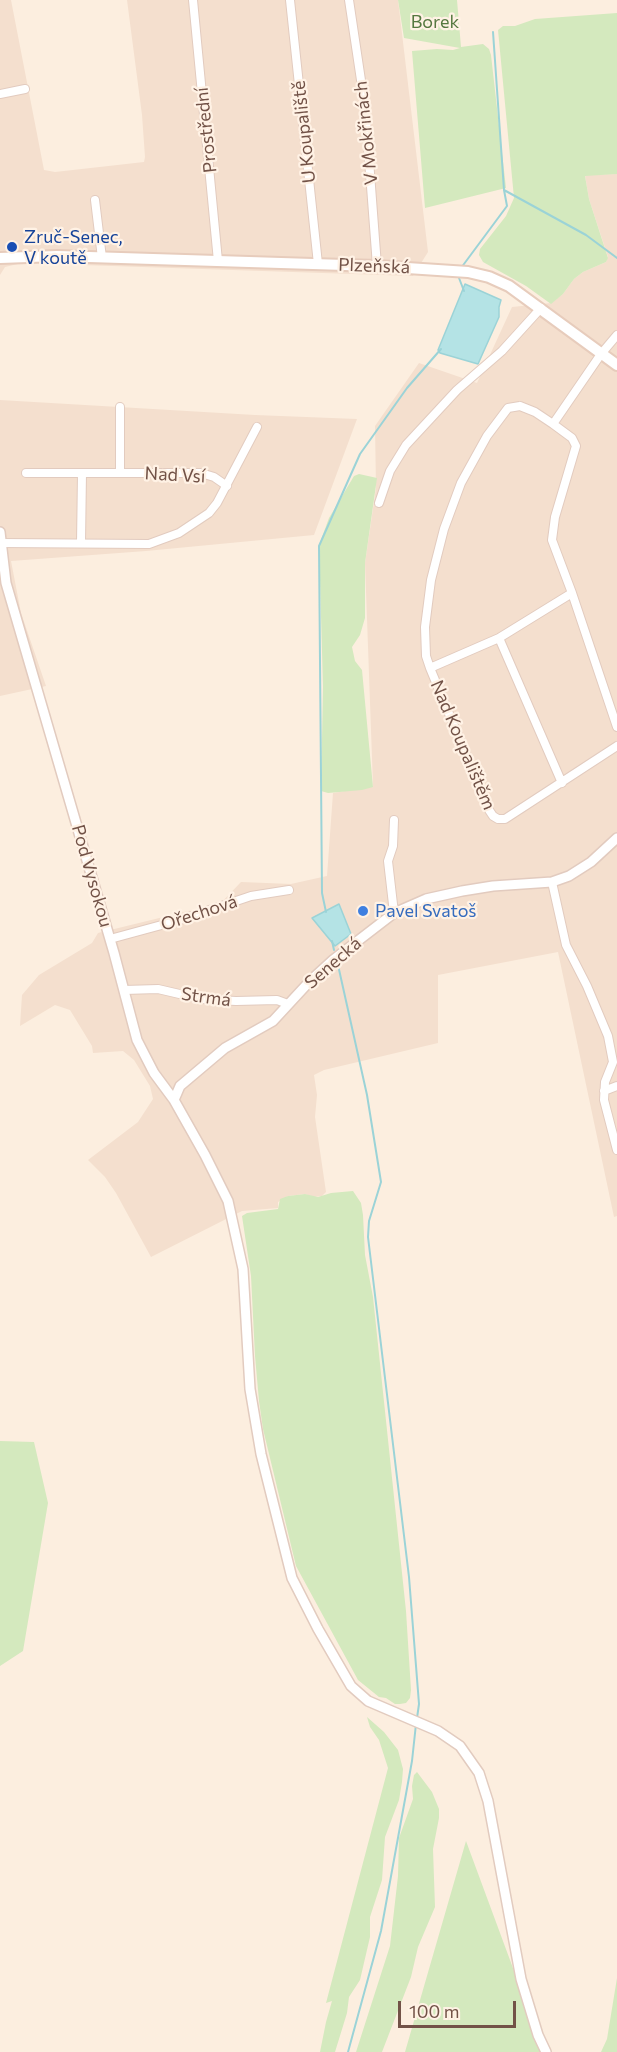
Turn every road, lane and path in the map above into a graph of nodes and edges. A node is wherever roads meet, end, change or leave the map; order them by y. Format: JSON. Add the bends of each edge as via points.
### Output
{"nodes":[{"id":1,"x":193,"y":0,"type":"edge"},
{"id":2,"x":290,"y":0,"type":"edge"},
{"id":3,"x":349,"y":0,"type":"edge"},
{"id":4,"x":25,"y":89,"type":"dead end"},
{"id":5,"x":0,"y":94,"type":"edge"},
{"id":6,"x":95,"y":200,"type":"dead end"},
{"id":7,"x":0,"y":258,"type":"edge"},
{"id":8,"x":102,"y":258,"type":"junction"},
{"id":9,"x":218,"y":261,"type":"junction"},
{"id":10,"x":318,"y":264,"type":"junction"},
{"id":11,"x":377,"y":266,"type":"junction"},
{"id":12,"x":541,"y":308,"type":"junction"},
{"id":13,"x":617,"y":335,"type":"edge"},
{"id":14,"x":601,"y":354,"type":"junction"},
{"id":15,"x":617,"y":365,"type":"edge"},
{"id":16,"x":120,"y":407,"type":"dead end"},
{"id":17,"x":553,"y":424,"type":"junction"},
{"id":18,"x":257,"y":427,"type":"dead end"},
{"id":19,"x":26,"y":473,"type":"dead end"},
{"id":20,"x":82,"y":473,"type":"junction"},
{"id":21,"x":120,"y":473,"type":"junction"},
{"id":22,"x":227,"y":486,"type":"junction"},
{"id":23,"x":379,"y":503,"type":"dead end"},
{"id":24,"x":0,"y":532,"type":"edge"},
{"id":25,"x":1,"y":543,"type":"edge"},
{"id":26,"x":81,"y":543,"type":"junction"},
{"id":27,"x":572,"y":593,"type":"junction"},
{"id":28,"x":499,"y":638,"type":"junction"},
{"id":29,"x":430,"y":668,"type":"junction"},
{"id":30,"x":617,"y":724,"type":"edge"},
{"id":31,"x":617,"y":746,"type":"edge"},
{"id":32,"x":562,"y":783,"type":"junction"},
{"id":33,"x":394,"y":820,"type":"dead end"},
{"id":34,"x":617,"y":838,"type":"edge"},
{"id":35,"x":552,"y":882,"type":"junction"},
{"id":36,"x":289,"y":890,"type":"dead end"},
{"id":37,"x":394,"y":913,"type":"junction"},
{"id":38,"x":110,"y":939,"type":"junction"},
{"id":39,"x":124,"y":990,"type":"junction"},
{"id":40,"x":288,"y":1004,"type":"junction"},
{"id":41,"x":617,"y":1086,"type":"edge"},
{"id":42,"x":604,"y":1091,"type":"junction"},
{"id":43,"x":174,"y":1100,"type":"junction"},
{"id":44,"x":617,"y":1150,"type":"edge"},
{"id":45,"x":546,"y":2052,"type":"edge"}],
"edges":[{"from":1,"to":9,"type":"street","name":"Prostřední"},
{"from":2,"to":10,"type":"street","name":"U Koupaliště"},
{"from":3,"to":11,"type":"street","name":"V Mokřinách","via":[[365,106]]},
{"from":4,"to":5,"type":"street"},
{"from":6,"to":8,"type":"street"},
{"from":7,"to":8,"type":"main road","name":"Plzeňská"},
{"from":8,"to":9,"type":"main road","name":"Plzeňská"},
{"from":9,"to":10,"type":"main road","name":"Plzeňská"},
{"from":10,"to":11,"type":"main road","name":"Plzeňská"},
{"from":11,"to":12,"type":"main road","name":"Plzeňská","via":[[458,271],[489,278],[509,286]]},
{"from":12,"to":14,"type":"main road","name":"Plzeňská"},
{"from":12,"to":23,"type":"street","via":[[406,445],[390,471]]},
{"from":13,"to":14,"type":"street"},
{"from":14,"to":15,"type":"main road","name":"Plzeňská"},
{"from":14,"to":17,"type":"street"},
{"from":16,"to":21,"type":"street","name":"Nad Vsí"},
{"from":17,"to":27,"type":"street","name":"Nad Koupalištěm","via":[[572,438],[576,446],[552,540]]},
{"from":17,"to":29,"type":"street","name":"Nad Koupalištěm","via":[[520,406],[508,408],[461,483],[431,580],[425,627]]},
{"from":18,"to":22,"type":"street","name":"Nad Vsí"},
{"from":19,"to":20,"type":"street","name":"Nad Vsí"},
{"from":20,"to":21,"type":"street","name":"Nad Vsí"},
{"from":20,"to":26,"type":"street"},
{"from":21,"to":22,"type":"street","name":"Nad Vsí","via":[[201,473]]},
{"from":22,"to":26,"type":"street","name":"Nad Vsí","via":[[209,513],[159,542]]},
{"from":24,"to":25,"type":"street","name":"Pod Vysokou"},
{"from":25,"to":26,"type":"street","name":"Nad Vsí"},
{"from":25,"to":38,"type":"street","name":"Pod Vysokou","via":[[6,583]]},
{"from":27,"to":28,"type":"street","name":"Nad Koupalištěm"},
{"from":27,"to":30,"type":"street","name":"Nad Koupalištěm"},
{"from":28,"to":29,"type":"street","name":"Nad Koupalištěm"},
{"from":28,"to":32,"type":"street"},
{"from":29,"to":32,"type":"street","name":"Nad Koupalištěm","via":[[493,816],[505,819]]},
{"from":31,"to":32,"type":"street","name":"Nad Koupalištěm"},
{"from":33,"to":37,"type":"street","via":[[388,861]]},
{"from":34,"to":35,"type":"street","name":"Senecká","via":[[591,862]]},
{"from":35,"to":37,"type":"street","name":"Senecká","via":[[462,891],[426,899]]},
{"from":35,"to":42,"type":"street","via":[[566,945],[608,1036],[613,1062]]},
{"from":36,"to":38,"type":"street","name":"Ořechová","via":[[251,896]]},
{"from":37,"to":40,"type":"street","name":"Senecká","via":[[333,960]]},
{"from":38,"to":39,"type":"street","name":"Pod Vysokou"},
{"from":39,"to":40,"type":"street","name":"Strmá","via":[[158,989],[201,999],[277,1000]]},
{"from":39,"to":43,"type":"street","name":"Pod Vysokou","via":[[137,1040]]},
{"from":40,"to":43,"type":"street","name":"Senecká","via":[[273,1021],[225,1048],[180,1086]]},
{"from":41,"to":42,"type":"street"},
{"from":42,"to":44,"type":"street"},
{"from":43,"to":45,"type":"street","name":"Pod Vysokou","via":[[228,1201],[243,1269],[251,1400],[292,1578],[351,1686],[368,1701],[438,1731],[460,1746],[479,1773],[489,1800],[521,1979]]}]}
